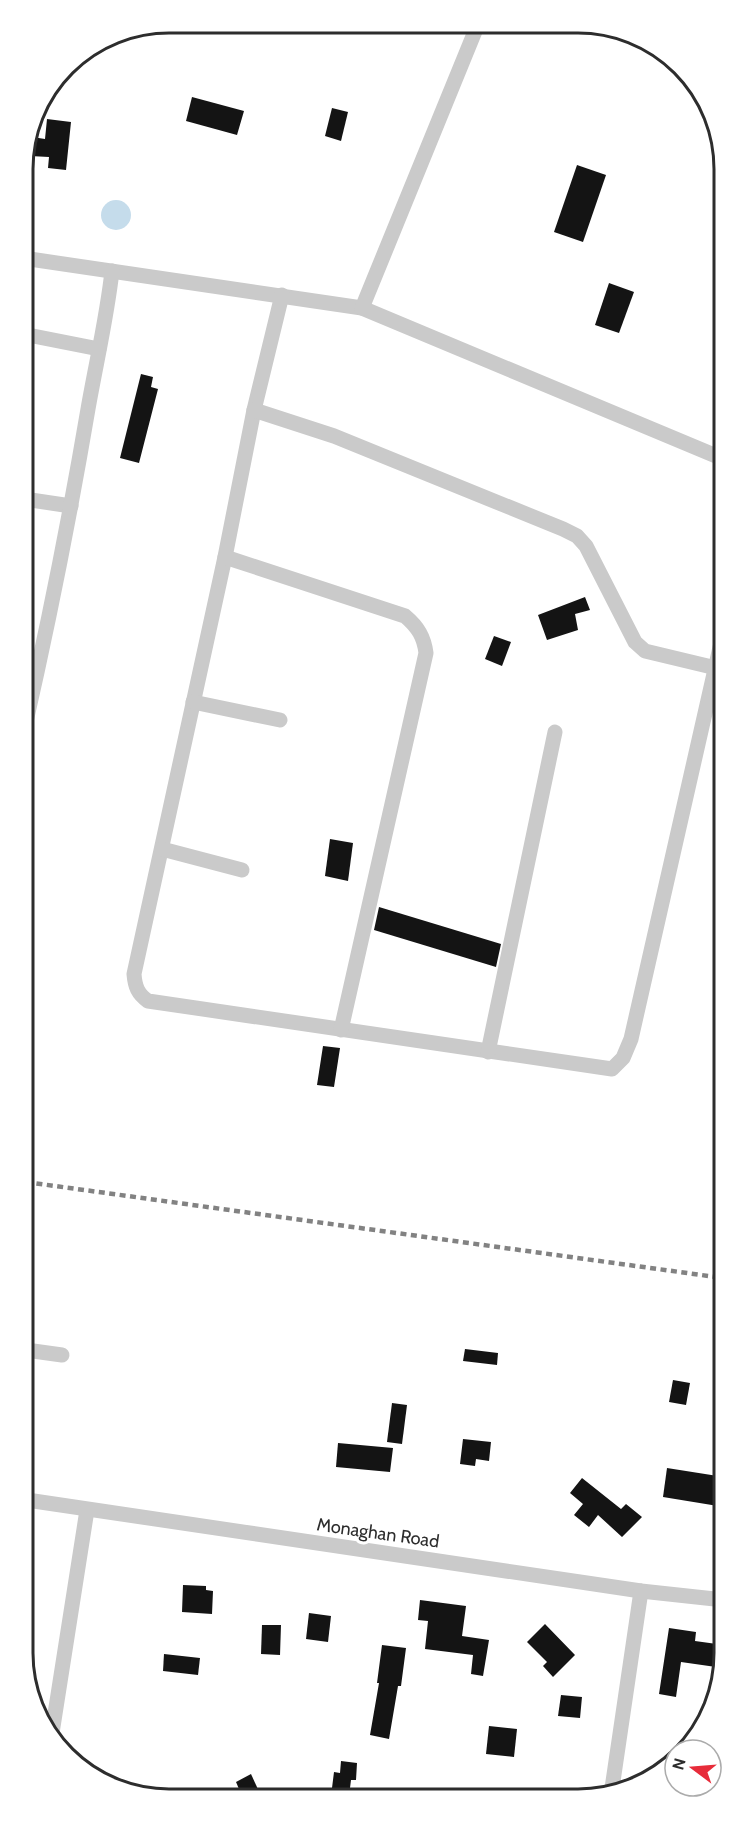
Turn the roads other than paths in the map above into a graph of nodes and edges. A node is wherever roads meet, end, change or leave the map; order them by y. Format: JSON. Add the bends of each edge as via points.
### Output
{"nodes":[{"id":1,"x":474,"y":33,"type":"edge"},
{"id":2,"x":33,"y":259,"type":"edge"},
{"id":3,"x":112,"y":271,"type":"junction"},
{"id":4,"x":282,"y":295,"type":"junction"},
{"id":5,"x":362,"y":308,"type":"junction"},
{"id":6,"x":33,"y":336,"type":"edge"},
{"id":7,"x":99,"y":349,"type":"junction"},
{"id":8,"x":254,"y":410,"type":"junction"},
{"id":9,"x":714,"y":455,"type":"edge"},
{"id":10,"x":33,"y":500,"type":"edge"},
{"id":11,"x":71,"y":506,"type":"junction"},
{"id":12,"x":225,"y":557,"type":"junction"},
{"id":13,"x":33,"y":660,"type":"edge"},
{"id":14,"x":714,"y":668,"type":"edge"},
{"id":15,"x":714,"y":677,"type":"edge"},
{"id":16,"x":194,"y":702,"type":"junction"},
{"id":17,"x":280,"y":720,"type":"dead end"},
{"id":18,"x":555,"y":732,"type":"dead end"},
{"id":19,"x":162,"y":849,"type":"junction"},
{"id":20,"x":242,"y":870,"type":"dead end"},
{"id":21,"x":341,"y":1030,"type":"junction"},
{"id":22,"x":488,"y":1052,"type":"junction"},
{"id":23,"x":33,"y":1351,"type":"edge"},
{"id":24,"x":62,"y":1354,"type":"dead end"},
{"id":25,"x":33,"y":1501,"type":"edge"},
{"id":26,"x":87,"y":1510,"type":"junction"},
{"id":27,"x":641,"y":1591,"type":"junction"},
{"id":28,"x":714,"y":1599,"type":"edge"},
{"id":29,"x":53,"y":1725,"type":"edge"},
{"id":30,"x":614,"y":1784,"type":"edge"}],
"edges":[{"from":1,"to":5,"type":"street"},
{"from":2,"to":3,"type":"street"},
{"from":3,"to":4,"type":"street"},
{"from":3,"to":7,"type":"street"},
{"from":4,"to":5,"type":"street"},
{"from":4,"to":8,"type":"street"},
{"from":5,"to":9,"type":"street"},
{"from":6,"to":7,"type":"street"},
{"from":7,"to":11,"type":"street"},
{"from":8,"to":12,"type":"street"},
{"from":8,"to":14,"type":"street","via":[[334,436],[577,536],[586,546],[635,642],[645,651]]},
{"from":10,"to":11,"type":"street"},
{"from":11,"to":13,"type":"street"},
{"from":12,"to":16,"type":"street"},
{"from":12,"to":21,"type":"street","via":[[405,616],[424,642],[426,653]]},
{"from":15,"to":22,"type":"street","via":[[631,1039],[623,1059],[612,1069]]},
{"from":16,"to":17,"type":"street"},
{"from":16,"to":19,"type":"street"},
{"from":18,"to":22,"type":"street"},
{"from":19,"to":20,"type":"street"},
{"from":19,"to":21,"type":"street","via":[[134,974],[142,997]]},
{"from":21,"to":22,"type":"street"},
{"from":23,"to":24,"type":"street"},
{"from":25,"to":26,"type":"street","name":"Monaghan Road"},
{"from":26,"to":27,"type":"street","name":"Monaghan Road"},
{"from":26,"to":29,"type":"street"},
{"from":27,"to":28,"type":"street","name":"Monaghan Road"},
{"from":27,"to":30,"type":"street"}]}
